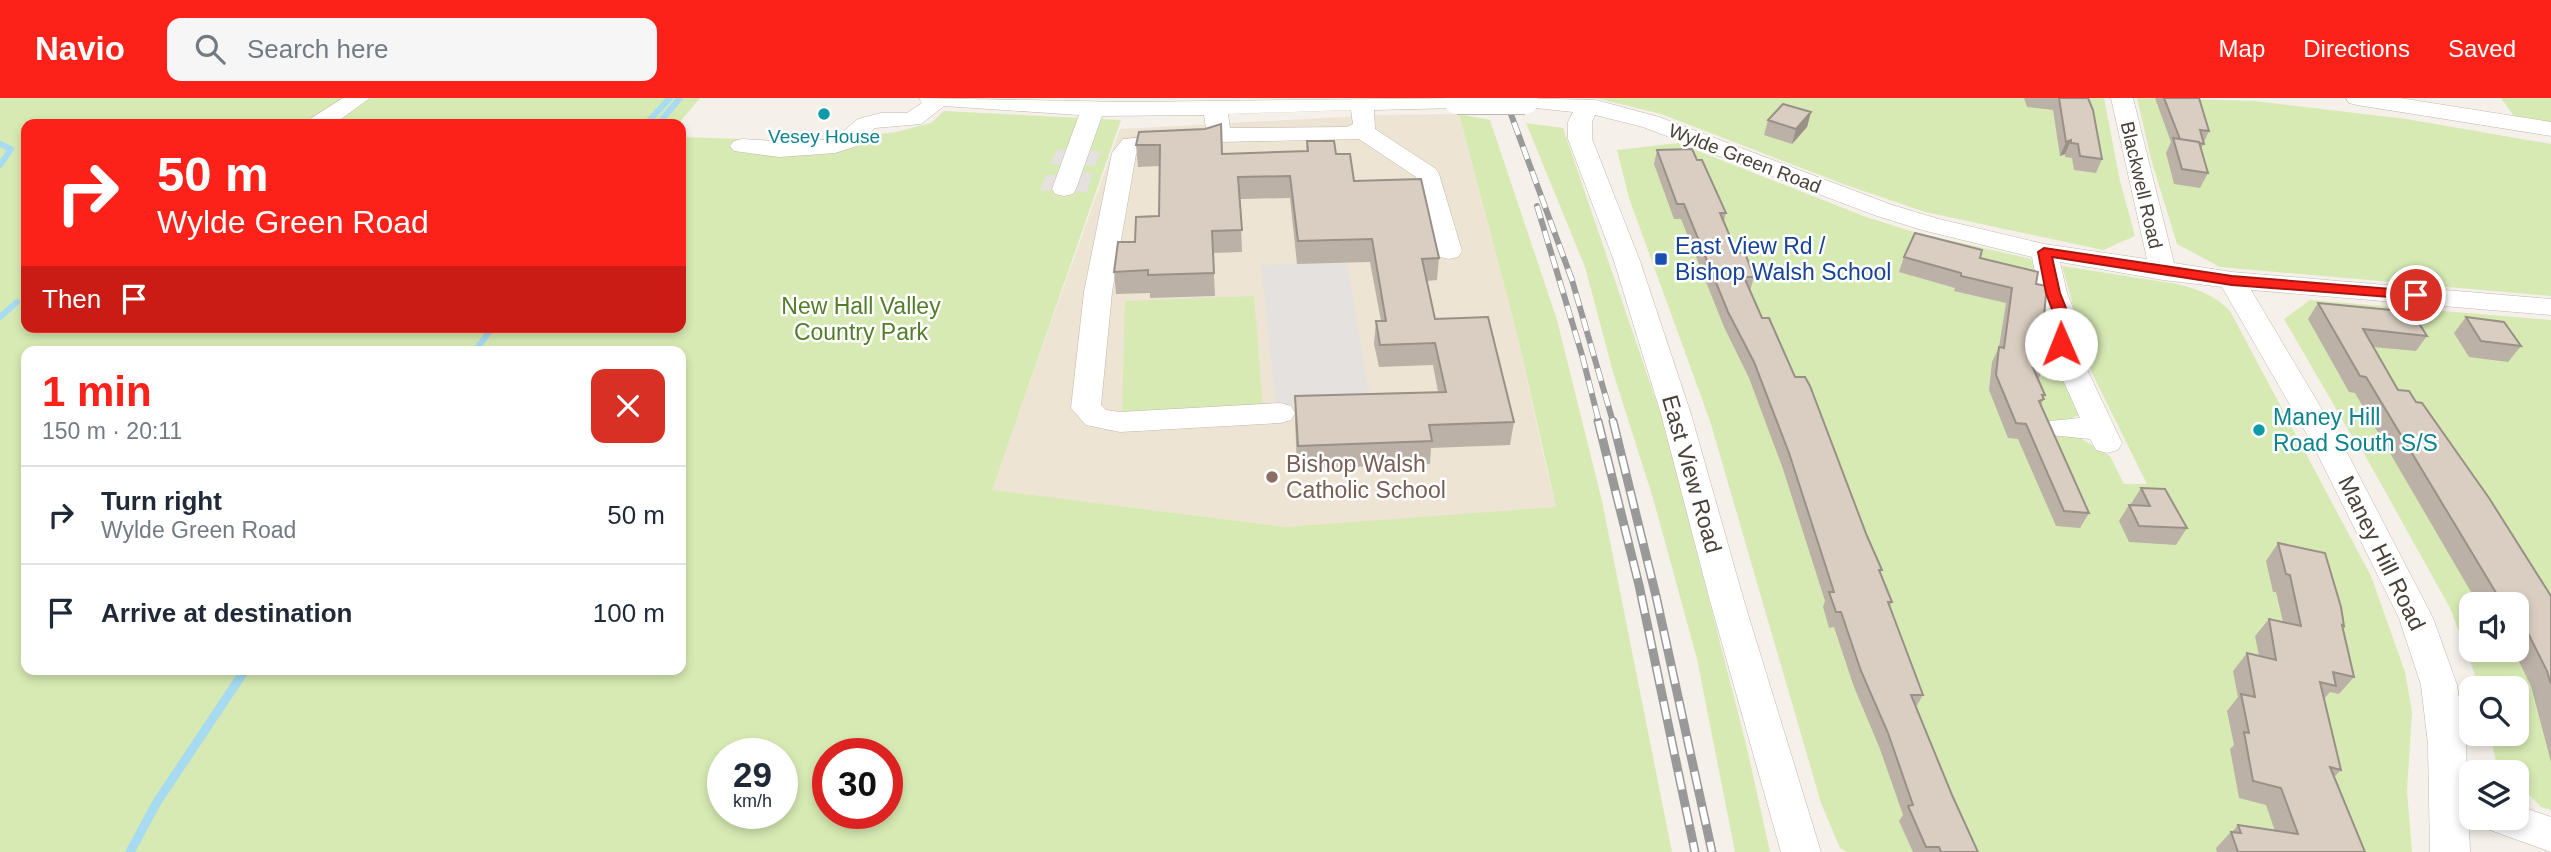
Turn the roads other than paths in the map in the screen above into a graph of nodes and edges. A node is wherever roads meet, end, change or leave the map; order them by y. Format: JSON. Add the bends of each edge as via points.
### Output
{"nodes":[{"id":1,"x":2122,"y":98,"type":"edge"},
{"id":2,"x":2357,"y":98,"type":"edge"},
{"id":3,"x":358,"y":99,"type":"edge"},
{"id":4,"x":934,"y":99,"type":"edge"},
{"id":5,"x":1362,"y":103,"type":"junction"},
{"id":6,"x":1588,"y":105,"type":"junction"},
{"id":7,"x":1093,"y":109,"type":"junction"},
{"id":8,"x":318,"y":119,"type":"edge"},
{"id":9,"x":1217,"y":122,"type":"junction"},
{"id":10,"x":2551,"y":129,"type":"edge"},
{"id":11,"x":1361,"y":130,"type":"junction"},
{"id":12,"x":742,"y":146,"type":"dead end"},
{"id":13,"x":1064,"y":189,"type":"dead end"},
{"id":14,"x":1449,"y":251,"type":"dead end"},
{"id":15,"x":2044,"y":252,"type":"junction"},
{"id":16,"x":2163,"y":272,"type":"junction"},
{"id":17,"x":2232,"y":281,"type":"junction"},
{"id":18,"x":2551,"y":307,"type":"edge"},
{"id":19,"x":1280,"y":413,"type":"dead end"},
{"id":20,"x":2061,"y":428,"type":"dead end"},
{"id":21,"x":2459,"y":802,"type":"edge"},
{"id":22,"x":2529,"y":827,"type":"edge"},
{"id":23,"x":2551,"y":835,"type":"edge"},
{"id":24,"x":1803,"y":851,"type":"edge"},
{"id":25,"x":2450,"y":852,"type":"edge"}],
"edges":[{"from":1,"to":16,"type":"street","name":"Blackwell Road"},
{"from":2,"to":10,"type":"street"},
{"from":3,"to":8,"type":"street"},
{"from":4,"to":7,"type":"street","name":"Wylde Green Road"},
{"from":4,"to":12,"type":"street","via":[[919,117],[869,122],[844,143],[770,150]]},
{"from":5,"to":6,"type":"street","name":"Wylde Green Road","bridge":true},
{"from":5,"to":9,"type":"street","name":"Wylde Green Road"},
{"from":5,"to":11,"type":"street","via":[[1365,127]]},
{"from":6,"to":15,"type":"street","name":"Wylde Green Road","via":[[1651,122],[1883,210]]},
{"from":6,"to":24,"type":"street","name":"East View Road","via":[[1580,122],[1580,139],[1627,261],[1676,414]]},
{"from":7,"to":9,"type":"street","name":"Wylde Green Road"},
{"from":7,"to":13,"type":"street"},
{"from":9,"to":11,"type":"street","via":[[1351,134]]},
{"from":9,"to":19,"type":"street","via":[[1206,141],[1131,144],[1124,153],[1098,292],[1086,408],[1097,418],[1120,422]]},
{"from":11,"to":14,"type":"street","via":[[1427,174]]},
{"from":15,"to":16,"type":"street","name":"Wylde Green Road"},
{"from":15,"to":20,"type":"street","via":[[2064,323],[2061,344],[2103,436]]},
{"from":16,"to":17,"type":"street","name":"Wylde Green Road"},
{"from":17,"to":18,"type":"street","name":"Wylde Green Road"},
{"from":17,"to":21,"type":"street","name":"Maney Hill Road","via":[[2327,443],[2416,618],[2440,685]]},
{"from":21,"to":25,"type":"street","name":"Maney Hill Road"},
{"from":22,"to":23,"type":"street"}]}
